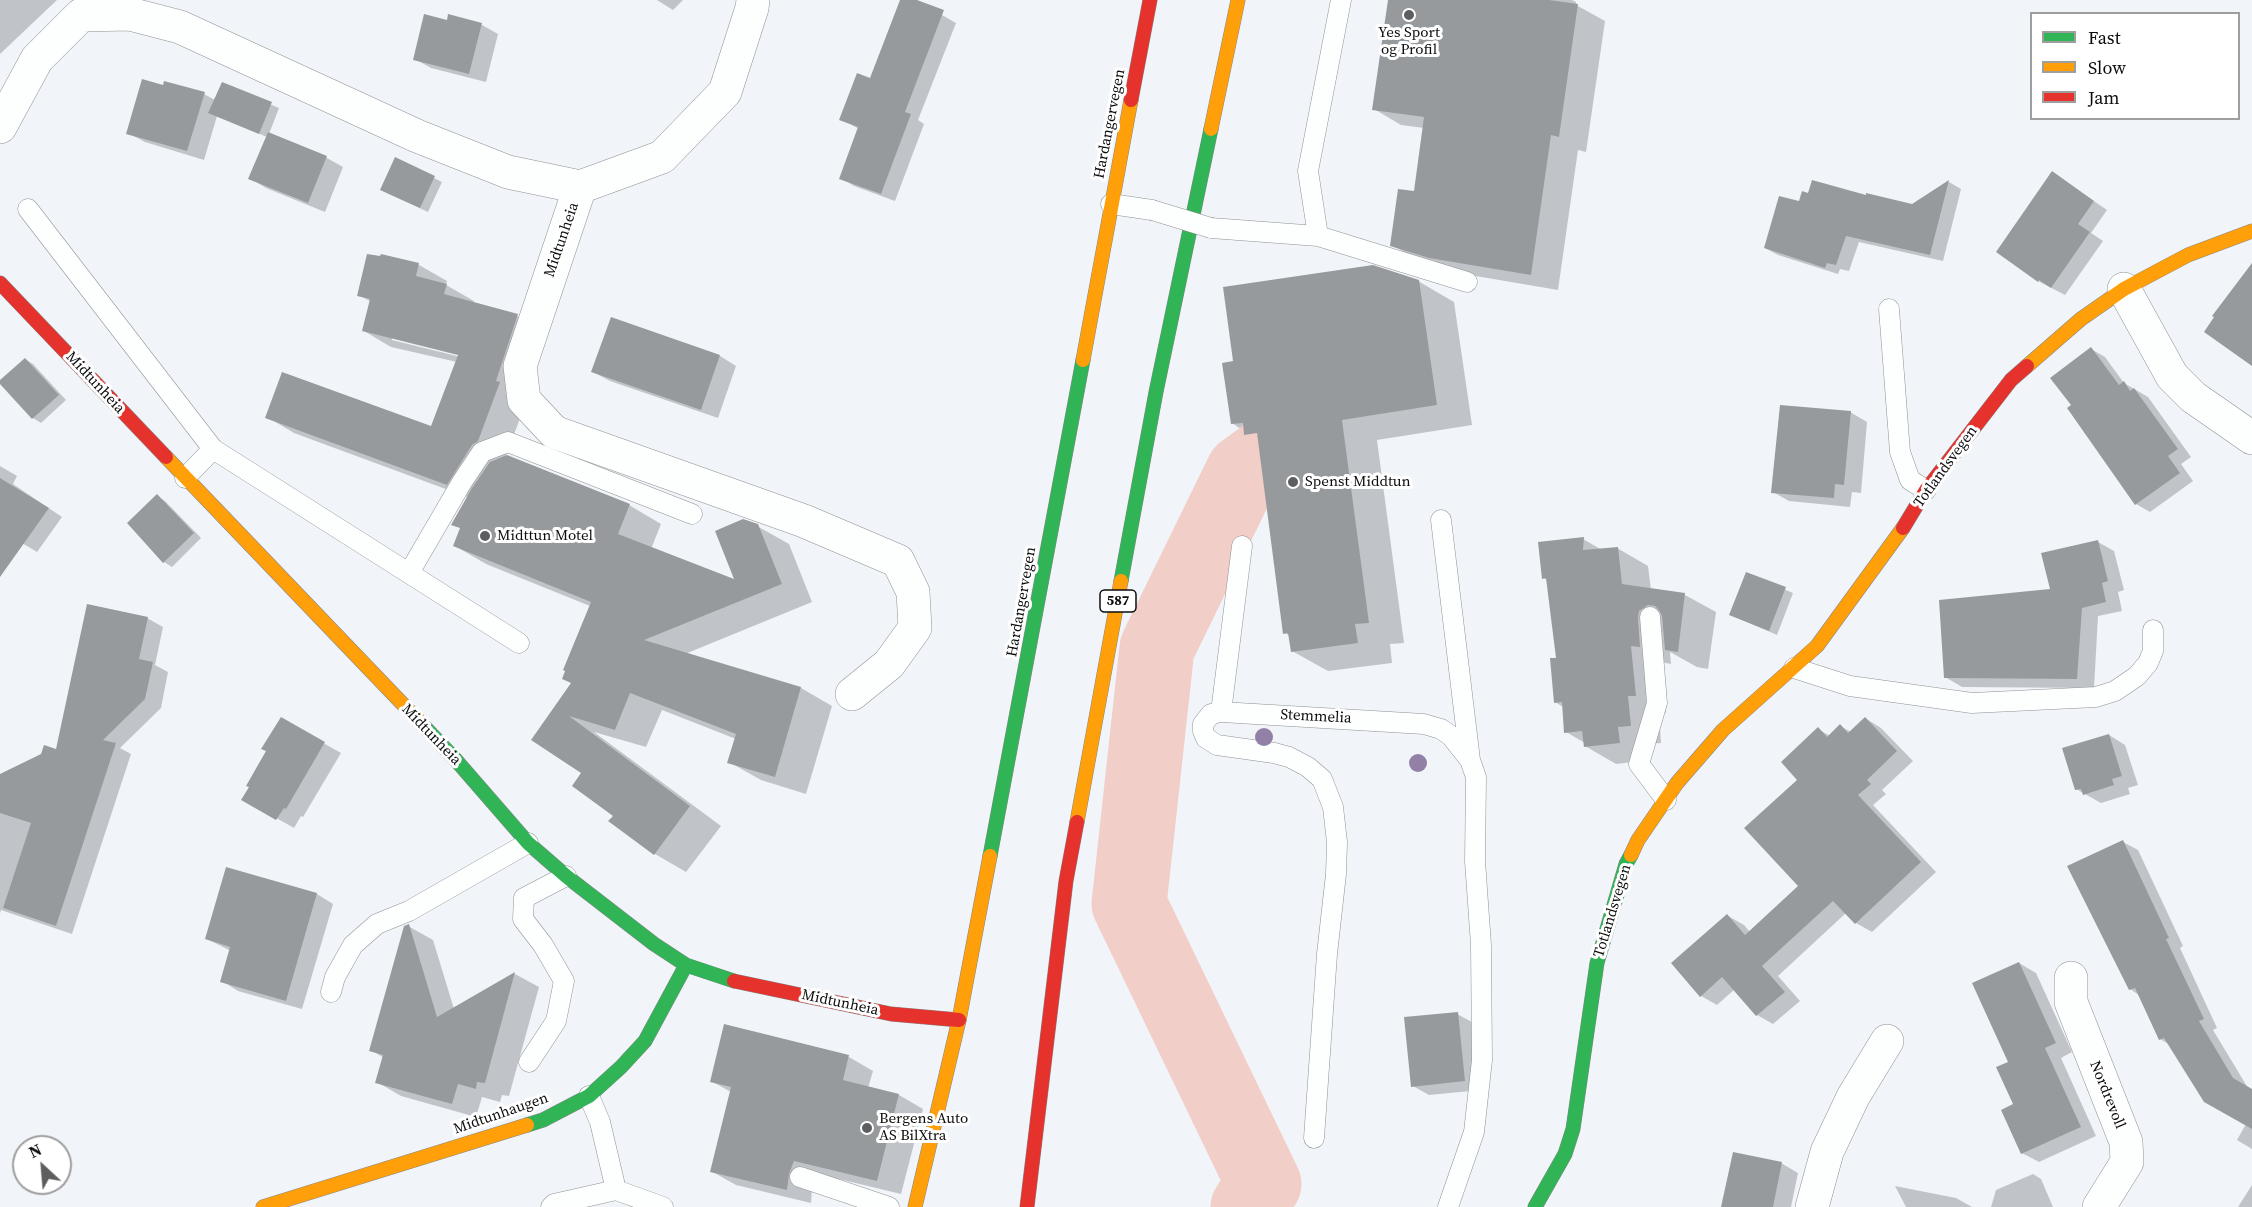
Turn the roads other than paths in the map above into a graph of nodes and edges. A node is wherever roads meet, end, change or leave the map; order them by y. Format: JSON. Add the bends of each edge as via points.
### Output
{"nodes":[{"id":1,"x":753,"y":0,"type":"edge"},
{"id":2,"x":1150,"y":0,"type":"edge"},
{"id":3,"x":1238,"y":0,"type":"edge"},
{"id":4,"x":1341,"y":0,"type":"edge"},
{"id":5,"x":0,"y":127,"type":"edge"},
{"id":6,"x":580,"y":187,"type":"junction"},
{"id":7,"x":1111,"y":204,"type":"junction"},
{"id":8,"x":28,"y":209,"type":"dead end"},
{"id":9,"x":2252,"y":231,"type":"edge"},
{"id":10,"x":1318,"y":236,"type":"junction"},
{"id":11,"x":1467,"y":282,"type":"dead end"},
{"id":12,"x":0,"y":283,"type":"edge"},
{"id":13,"x":2124,"y":289,"type":"junction"},
{"id":14,"x":1889,"y":309,"type":"dead end"},
{"id":15,"x":2252,"y":438,"type":"edge"},
{"id":16,"x":213,"y":449,"type":"junction"},
{"id":17,"x":185,"y":478,"type":"junction"},
{"id":18,"x":1926,"y":490,"type":"junction"},
{"id":19,"x":692,"y":514,"type":"dead end"},
{"id":20,"x":1441,"y":520,"type":"dead end"},
{"id":21,"x":1242,"y":546,"type":"dead end"},
{"id":22,"x":409,"y":573,"type":"junction"},
{"id":23,"x":1650,"y":616,"type":"dead end"},
{"id":24,"x":2152,"y":630,"type":"dead end"},
{"id":25,"x":519,"y":643,"type":"dead end"},
{"id":26,"x":1794,"y":668,"type":"junction"},
{"id":27,"x":852,"y":694,"type":"dead end"},
{"id":28,"x":1221,"y":712,"type":"junction"},
{"id":29,"x":1470,"y":760,"type":"junction"},
{"id":30,"x":1666,"y":800,"type":"junction"},
{"id":31,"x":528,"y":843,"type":"junction"},
{"id":32,"x":566,"y":876,"type":"junction"},
{"id":33,"x":686,"y":964,"type":"junction"},
{"id":34,"x":2071,"y":978,"type":"dead end"},
{"id":35,"x":331,"y":992,"type":"dead end"},
{"id":36,"x":959,"y":1020,"type":"junction"},
{"id":37,"x":1887,"y":1041,"type":"dead end"},
{"id":38,"x":529,"y":1062,"type":"dead end"},
{"id":39,"x":589,"y":1096,"type":"junction"},
{"id":40,"x":1314,"y":1138,"type":"dead end"},
{"id":41,"x":800,"y":1177,"type":"dead end"},
{"id":42,"x":616,"y":1190,"type":"junction"},
{"id":43,"x":293,"y":1202,"type":"edge"},
{"id":44,"x":263,"y":1207,"type":"edge"},
{"id":45,"x":552,"y":1207,"type":"edge"},
{"id":46,"x":663,"y":1207,"type":"edge"},
{"id":47,"x":889,"y":1207,"type":"edge"},
{"id":48,"x":915,"y":1207,"type":"edge"},
{"id":49,"x":1027,"y":1207,"type":"edge"},
{"id":50,"x":1448,"y":1207,"type":"edge"},
{"id":51,"x":1535,"y":1207,"type":"edge"},
{"id":52,"x":1812,"y":1207,"type":"edge"},
{"id":53,"x":2099,"y":1207,"type":"edge"}],
"edges":[{"from":1,"to":6,"type":"street","name":"Midtunheia","via":[[725,92],[662,157]]},
{"from":2,"to":7,"type":"main road","name":"Hardangervegen"},
{"from":3,"to":49,"type":"main road","number":"587","via":[[1156,392],[1066,881]]},
{"from":4,"to":10,"type":"lane","via":[[1308,171]]},
{"from":5,"to":6,"type":"street","name":"Midtunheia","via":[[37,59],[81,15],[130,14],[180,27],[417,136],[508,172]]},
{"from":6,"to":27,"type":"street","name":"Midtunheia","via":[[520,366],[524,400],[554,432],[804,521],[898,561],[913,592],[915,628],[889,664]]},
{"from":7,"to":10,"type":"lane","bridge":true,"via":[[1152,210],[1211,228]]},
{"from":7,"to":36,"type":"main road","name":"Hardangervegen"},
{"from":8,"to":16,"type":"lane"},
{"from":9,"to":13,"type":"main road","name":"Totlandsvegen","via":[[2188,255]]},
{"from":10,"to":11,"type":"lane"},
{"from":12,"to":17,"type":"main road","name":"Midtunheia"},
{"from":13,"to":15,"type":"street","via":[[2172,376],[2193,397]]},
{"from":13,"to":18,"type":"main road","name":"Totlandsvegen","via":[[2081,319],[2011,380]]},
{"from":14,"to":18,"type":"lane","via":[[1900,452],[1910,480]]},
{"from":16,"to":17,"type":"lane"},
{"from":16,"to":22,"type":"lane"},
{"from":17,"to":31,"type":"main road","name":"Midtunheia","via":[[455,759]]},
{"from":18,"to":26,"type":"main road","name":"Totlandsvegen","via":[[1879,563],[1816,646]]},
{"from":19,"to":22,"type":"lane","via":[[508,442],[482,452]]},
{"from":20,"to":29,"type":"lane"},
{"from":21,"to":28,"type":"lane"},
{"from":22,"to":25,"type":"lane"},
{"from":23,"to":30,"type":"lane","via":[[1657,703],[1639,764]]},
{"from":24,"to":26,"type":"lane","via":[[2153,651],[2148,663],[2115,691],[2096,697],[1972,703],[1850,686]]},
{"from":26,"to":30,"type":"main road","name":"Totlandsvegen","via":[[1723,730]]},
{"from":28,"to":29,"type":"lane","name":"Stemmelia","via":[[1424,724],[1451,736]]},
{"from":28,"to":40,"type":"lane","via":[[1211,714],[1203,724],[1206,738],[1217,745],[1289,757],[1308,767],[1322,779],[1333,807],[1336,874]]},
{"from":29,"to":50,"type":"lane","name":"Stemmelia","via":[[1476,777],[1482,1060],[1474,1132]]},
{"from":30,"to":51,"type":"main road","name":"Totlandsvegen","via":[[1626,864],[1597,963],[1574,1129],[1565,1154]]},
{"from":31,"to":32,"type":"main road","name":"Midtunheia"},
{"from":31,"to":35,"type":"lane","via":[[409,911],[377,924],[353,945]]},
{"from":32,"to":33,"type":"main road","name":"Midtunheia"},
{"from":32,"to":38,"type":"lane","via":[[524,898],[523,919],[564,981],[556,1021]]},
{"from":33,"to":36,"type":"main road","name":"Midtunheia","via":[[731,980],[887,1013]]},
{"from":33,"to":39,"type":"main road","name":"Midtunhaugen","via":[[645,1041]]},
{"from":34,"to":53,"type":"street","name":"Nordrevoll","via":[[2071,1002],[2126,1142],[2127,1162]]},
{"from":36,"to":48,"type":"main road","name":"Hardangervegen"},
{"from":37,"to":52,"type":"street","via":[[1853,1097],[1827,1152]]},
{"from":39,"to":42,"type":"lane","via":[[600,1122]]},
{"from":39,"to":43,"type":"main road","name":"Midtunhaugen","via":[[543,1120]]},
{"from":41,"to":47,"type":"lane"},
{"from":42,"to":45,"type":"lane"},
{"from":42,"to":46,"type":"lane"},
{"from":43,"to":44,"type":"main road","name":"Midtunhaugen"}]}
